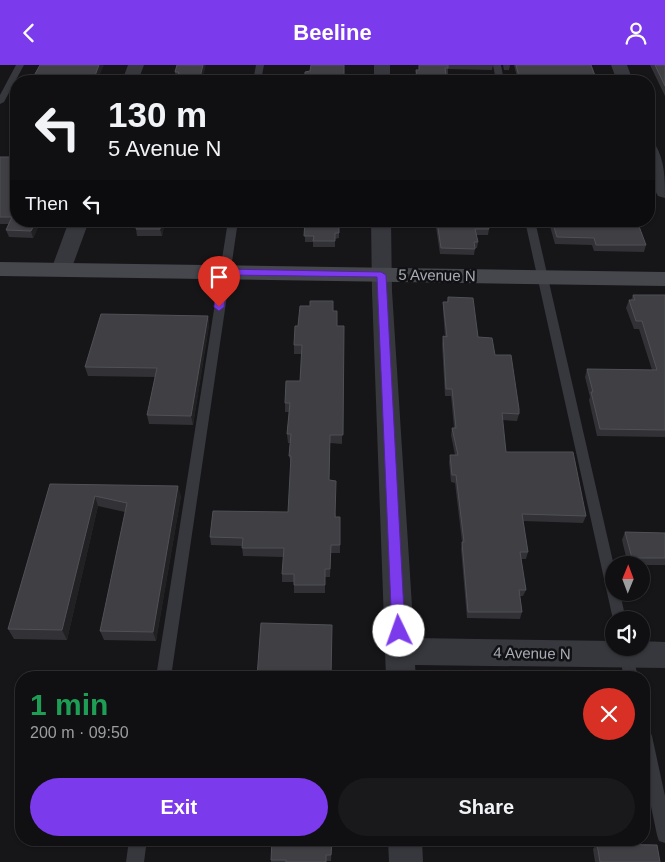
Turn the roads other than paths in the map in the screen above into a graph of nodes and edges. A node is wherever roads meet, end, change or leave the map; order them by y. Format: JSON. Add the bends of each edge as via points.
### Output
{"nodes":[{"id":1,"x":10,"y":84,"type":"edge"},
{"id":2,"x":0,"y":102,"type":"edge"},
{"id":3,"x":655,"y":164,"type":"edge"},
{"id":4,"x":665,"y":192,"type":"edge"},
{"id":5,"x":77,"y":227,"type":"edge"},
{"id":6,"x":232,"y":227,"type":"edge"},
{"id":7,"x":381,"y":227,"type":"edge"},
{"id":8,"x":531,"y":227,"type":"edge"},
{"id":9,"x":0,"y":269,"type":"edge"},
{"id":10,"x":62,"y":269,"type":"junction"},
{"id":11,"x":225,"y":272,"type":"junction"},
{"id":12,"x":381,"y":275,"type":"junction"},
{"id":13,"x":542,"y":277,"type":"junction"},
{"id":14,"x":665,"y":279,"type":"edge"},
{"id":15,"x":616,"y":611,"type":"edge"},
{"id":16,"x":665,"y":655,"type":"edge"},
{"id":17,"x":627,"y":660,"type":"edge"},
{"id":18,"x":400,"y":664,"type":"edge"},
{"id":19,"x":164,"y":671,"type":"edge"},
{"id":20,"x":650,"y":764,"type":"edge"},
{"id":21,"x":665,"y":835,"type":"edge"},
{"id":22,"x":137,"y":846,"type":"edge"},
{"id":23,"x":405,"y":846,"type":"edge"},
{"id":24,"x":135,"y":862,"type":"edge"},
{"id":25,"x":406,"y":862,"type":"edge"}],
"edges":[{"from":1,"to":2,"type":"lane"},
{"from":3,"to":4,"type":"street"},
{"from":5,"to":10,"type":"street"},
{"from":6,"to":11,"type":"lane"},
{"from":7,"to":12,"type":"street"},
{"from":8,"to":13,"type":"lane"},
{"from":9,"to":10,"type":"main road","name":"5 Avenue N"},
{"from":10,"to":11,"type":"main road","name":"5 Avenue N"},
{"from":11,"to":12,"type":"main road","name":"5 Avenue N"},
{"from":11,"to":19,"type":"lane"},
{"from":12,"to":13,"type":"main road","name":"5 Avenue N"},
{"from":12,"to":18,"type":"street"},
{"from":13,"to":14,"type":"main road","name":"5 Avenue N"},
{"from":13,"to":15,"type":"lane"},
{"from":16,"to":17,"type":"street","name":"4 Avenue N"},
{"from":17,"to":18,"type":"street","name":"4 Avenue N"},
{"from":20,"to":21,"type":"lane"},
{"from":22,"to":24,"type":"lane"},
{"from":23,"to":25,"type":"street"}]}
